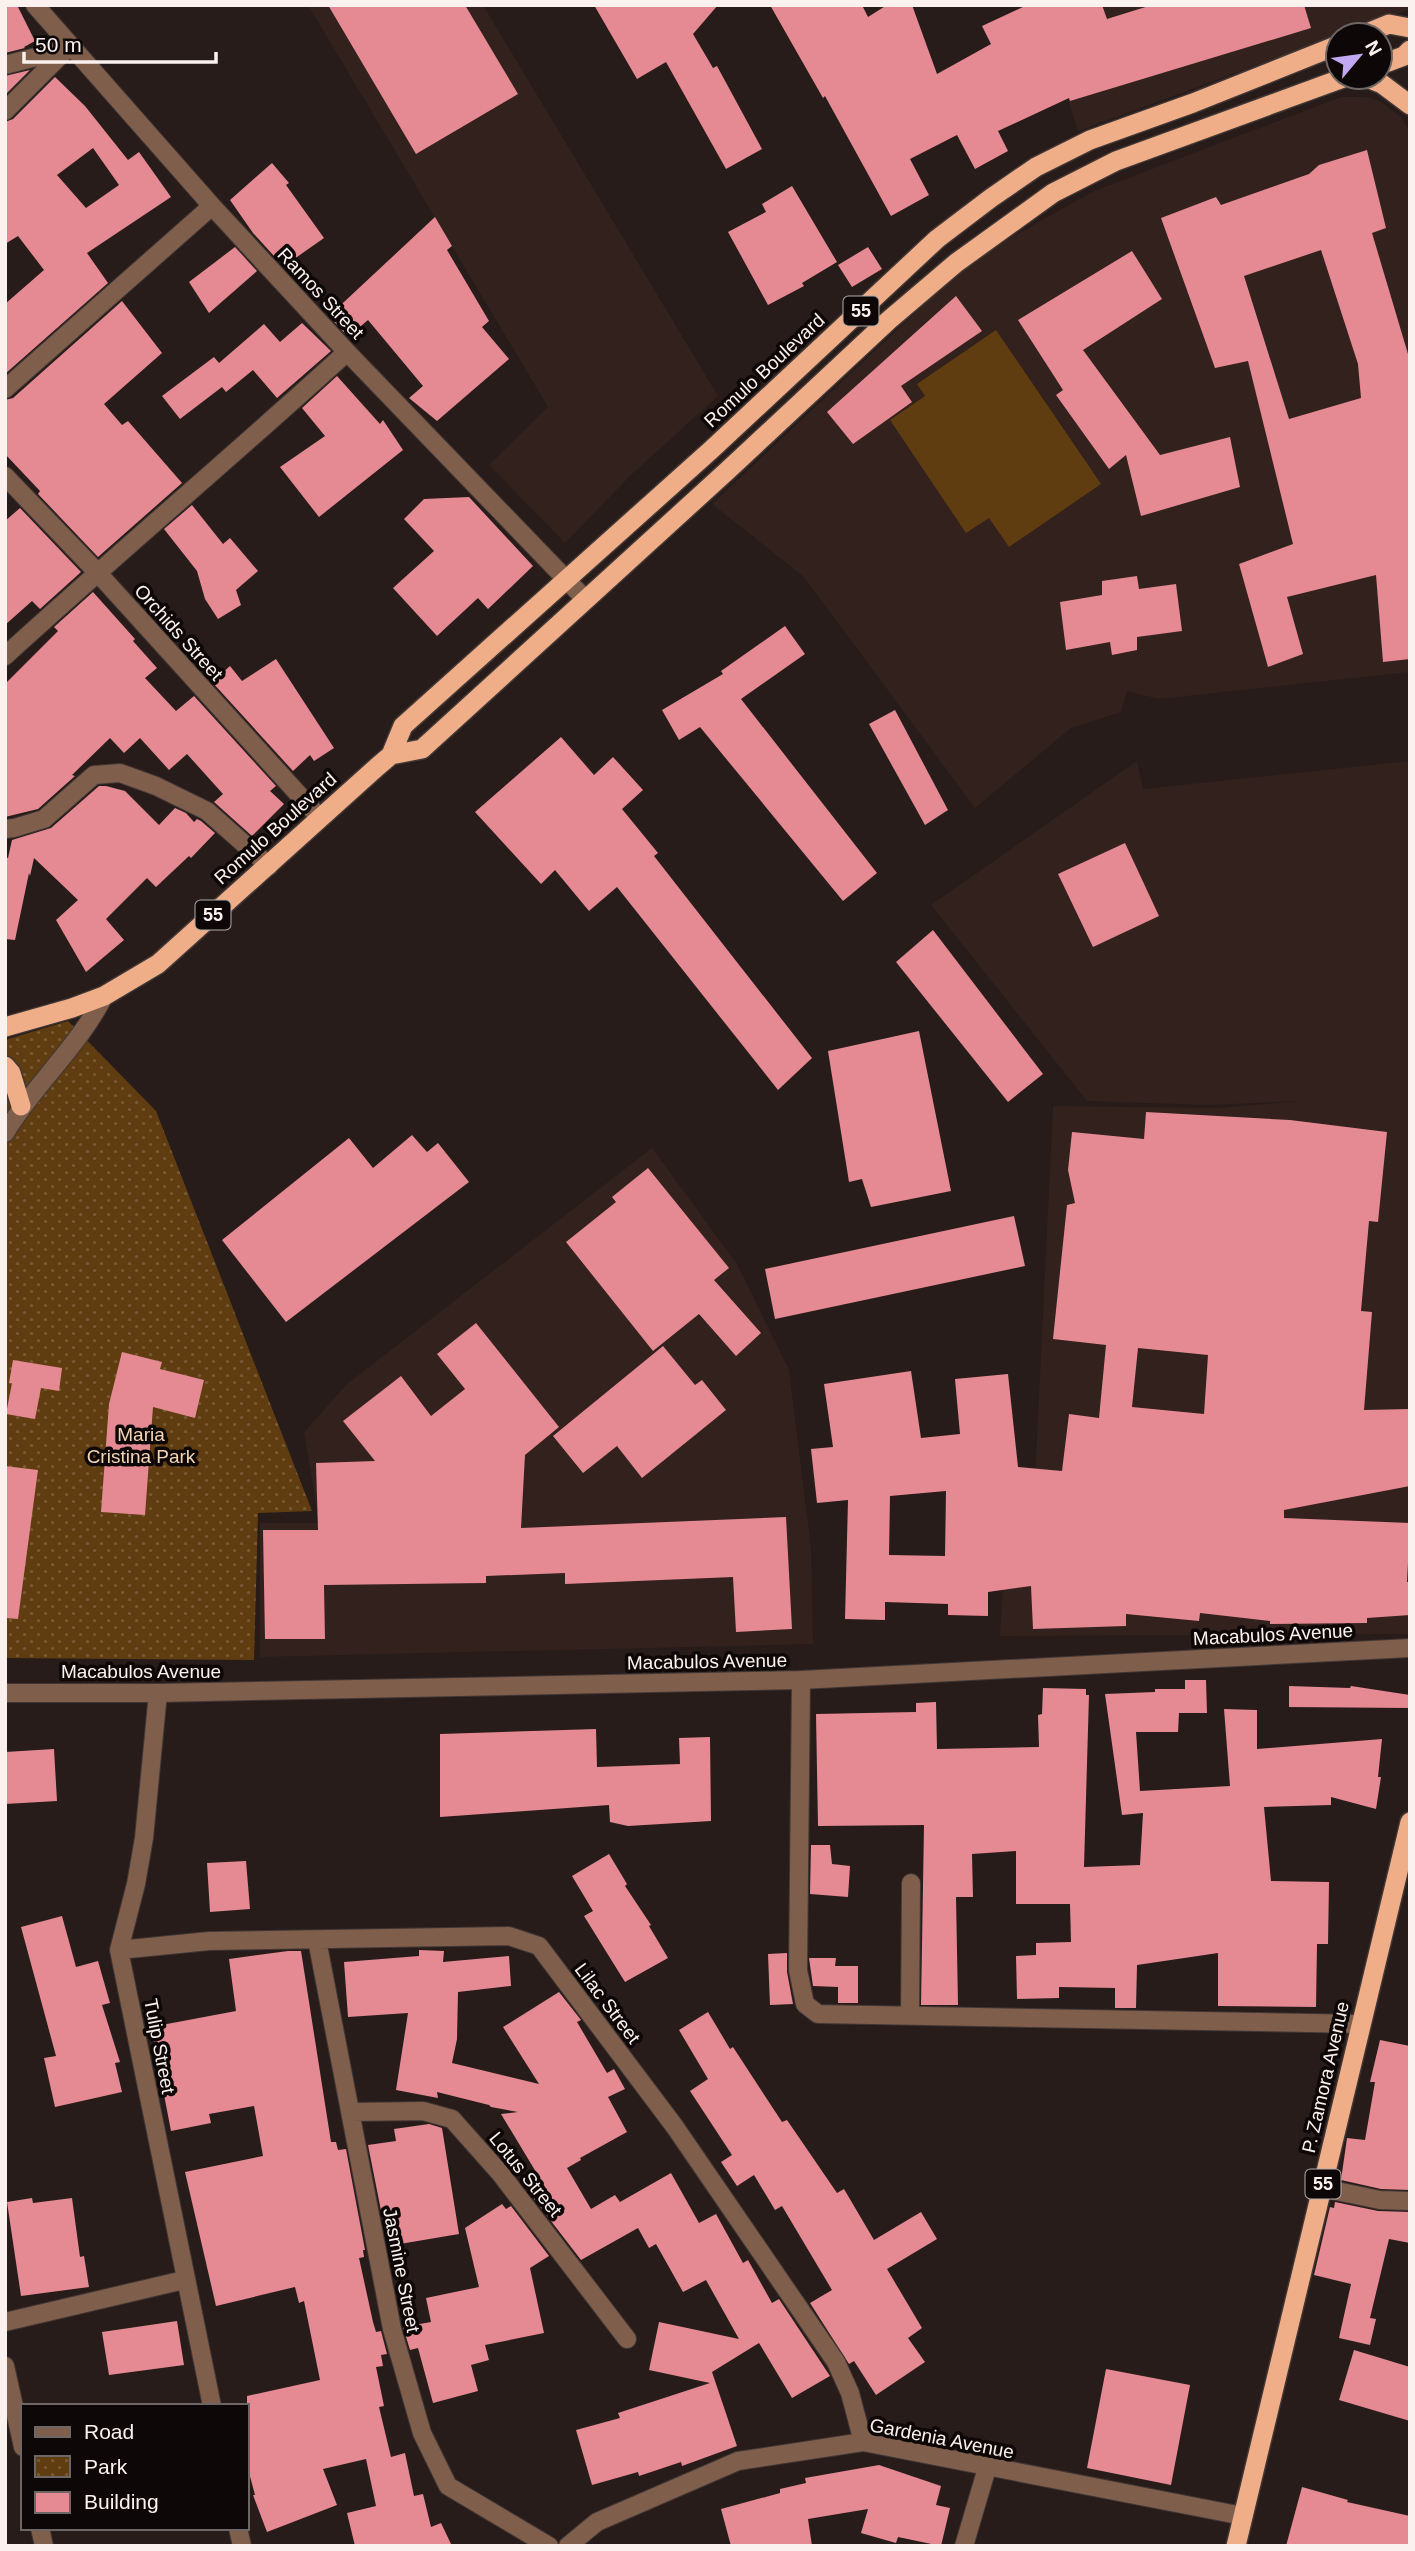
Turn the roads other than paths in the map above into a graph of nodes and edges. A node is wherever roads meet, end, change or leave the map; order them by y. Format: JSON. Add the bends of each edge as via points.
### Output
{"nodes":[{"id":1,"x":35,"y":5,"type":"edge"},
{"id":2,"x":68,"y":47,"type":"junction"},
{"id":3,"x":1410,"y":50,"type":"edge"},
{"id":4,"x":1324,"y":51,"type":"edge"},
{"id":5,"x":1394,"y":60,"type":"edge"},
{"id":6,"x":5,"y":65,"type":"edge"},
{"id":7,"x":1324,"y":85,"type":"edge"},
{"id":8,"x":1391,"y":91,"type":"edge"},
{"id":9,"x":1410,"y":105,"type":"edge"},
{"id":10,"x":5,"y":111,"type":"edge"},
{"id":11,"x":212,"y":206,"type":"junction"},
{"id":12,"x":346,"y":352,"type":"junction"},
{"id":13,"x":5,"y":389,"type":"edge"},
{"id":14,"x":5,"y":476,"type":"edge"},
{"id":15,"x":97,"y":572,"type":"junction"},
{"id":16,"x":566,"y":580,"type":"junction"},
{"id":17,"x":586,"y":600,"type":"junction"},
{"id":18,"x":5,"y":656,"type":"edge"},
{"id":19,"x":391,"y":755,"type":"junction"},
{"id":20,"x":320,"y":818,"type":"junction"},
{"id":21,"x":5,"y":829,"type":"edge"},
{"id":22,"x":269,"y":866,"type":"junction"},
{"id":23,"x":104,"y":996,"type":"junction"},
{"id":24,"x":6,"y":1026,"type":"edge"},
{"id":25,"x":5,"y":1066,"type":"edge"},
{"id":26,"x":21,"y":1106,"type":"junction"},
{"id":27,"x":5,"y":1133,"type":"edge"},
{"id":28,"x":1410,"y":1648,"type":"edge"},
{"id":29,"x":801,"y":1680,"type":"junction"},
{"id":30,"x":5,"y":1693,"type":"edge"},
{"id":31,"x":159,"y":1693,"type":"junction"},
{"id":32,"x":1410,"y":1822,"type":"edge"},
{"id":33,"x":911,"y":1883,"type":"dead end"},
{"id":34,"x":317,"y":1940,"type":"junction"},
{"id":35,"x":119,"y":1950,"type":"junction"},
{"id":36,"x":910,"y":2015,"type":"junction"},
{"id":37,"x":1361,"y":2024,"type":"junction"},
{"id":38,"x":350,"y":2112,"type":"junction"},
{"id":39,"x":1322,"y":2188,"type":"junction"},
{"id":40,"x":1410,"y":2201,"type":"edge"},
{"id":41,"x":184,"y":2280,"type":"junction"},
{"id":42,"x":5,"y":2322,"type":"edge"},
{"id":43,"x":628,"y":2339,"type":"dead end"},
{"id":44,"x":5,"y":2366,"type":"edge"},
{"id":45,"x":212,"y":2404,"type":"edge"},
{"id":46,"x":21,"y":2438,"type":"edge"},
{"id":47,"x":863,"y":2442,"type":"junction"},
{"id":48,"x":987,"y":2468,"type":"junction"},
{"id":49,"x":1243,"y":2516,"type":"junction"},
{"id":50,"x":549,"y":2546,"type":"edge"},
{"id":51,"x":568,"y":2546,"type":"edge"},
{"id":52,"x":964,"y":2546,"type":"edge"},
{"id":53,"x":1236,"y":2546,"type":"edge"}],
"edges":[{"from":1,"to":2,"type":"street","name":"Ramos Street"},
{"from":2,"to":6,"type":"street"},
{"from":2,"to":10,"type":"street"},
{"from":2,"to":11,"type":"street","name":"Ramos Street"},
{"from":3,"to":5,"type":"highway"},
{"from":4,"to":16,"type":"highway","name":"Romulo Boulevard","number":"55","via":[[1090,140],[1036,167],[991,198],[937,239]]},
{"from":7,"to":17,"type":"highway","name":"Romulo Boulevard","number":"55","via":[[1116,161],[1053,193],[956,263],[889,320]]},
{"from":8,"to":9,"type":"highway"},
{"from":11,"to":12,"type":"street","name":"Ramos Street"},
{"from":11,"to":13,"type":"street"},
{"from":12,"to":15,"type":"street"},
{"from":12,"to":16,"type":"street","name":"Ramos Street"},
{"from":14,"to":15,"type":"street","name":"Orchids Street"},
{"from":15,"to":18,"type":"street"},
{"from":15,"to":20,"type":"street","name":"Orchids Street"},
{"from":16,"to":17,"type":"street","name":"Ramos Street"},
{"from":16,"to":19,"type":"highway","name":"Romulo Boulevard","number":"55","via":[[403,726]]},
{"from":17,"to":19,"type":"highway","name":"Romulo Boulevard","number":"55","via":[[422,749]]},
{"from":19,"to":20,"type":"highway","name":"Romulo Boulevard","number":"55"},
{"from":20,"to":22,"type":"highway","name":"Romulo Boulevard","number":"55"},
{"from":21,"to":22,"type":"street","via":[[44,818],[94,775],[120,773],[207,811]]},
{"from":22,"to":23,"type":"highway","name":"Romulo Boulevard","number":"55","via":[[158,964]]},
{"from":23,"to":24,"type":"highway","name":"Romulo Boulevard","number":"55"},
{"from":23,"to":26,"type":"street","via":[[81,1033]]},
{"from":25,"to":26,"type":"highway"},
{"from":26,"to":27,"type":"street"},
{"from":28,"to":29,"type":"street","name":"Macabulos Avenue"},
{"from":29,"to":31,"type":"street","name":"Macabulos Avenue"},
{"from":29,"to":36,"type":"street","via":[[798,1970],[805,2004],[818,2014]]},
{"from":30,"to":31,"type":"street","name":"Macabulos Avenue"},
{"from":31,"to":35,"type":"street","name":"Tulip Street","via":[[140,1861]]},
{"from":32,"to":37,"type":"highway","name":"P. Zamora Avenue","number":"55"},
{"from":33,"to":36,"type":"street"},
{"from":34,"to":35,"type":"street","name":"Lilac Street","via":[[209,1941]]},
{"from":34,"to":38,"type":"street","name":"Jasmine Street"},
{"from":34,"to":47,"type":"street","name":"Lilac Street","via":[[509,1936],[539,1946],[675,2127],[836,2362]]},
{"from":35,"to":41,"type":"street","name":"Tulip Street"},
{"from":36,"to":37,"type":"street"},
{"from":37,"to":39,"type":"highway","name":"P. Zamora Avenue","number":"55"},
{"from":38,"to":43,"type":"street","name":"Lotus Street","via":[[423,2111],[452,2119],[500,2173]]},
{"from":38,"to":50,"type":"street","name":"Jasmine Street","via":[[391,2329],[422,2433],[448,2486]]},
{"from":39,"to":40,"type":"street"},
{"from":39,"to":49,"type":"highway","name":"P. Zamora Avenue","number":"55"},
{"from":41,"to":42,"type":"street"},
{"from":41,"to":45,"type":"street","name":"Tulip Street"},
{"from":44,"to":46,"type":"street"},
{"from":47,"to":48,"type":"street","name":"Gardenia Avenue"},
{"from":47,"to":51,"type":"street","name":"Gardenia Avenue","via":[[738,2460],[597,2522]]},
{"from":48,"to":49,"type":"street","name":"Gardenia Avenue"},
{"from":48,"to":52,"type":"street"},
{"from":49,"to":53,"type":"highway","name":"P. Zamora Avenue","number":"55"}]}
